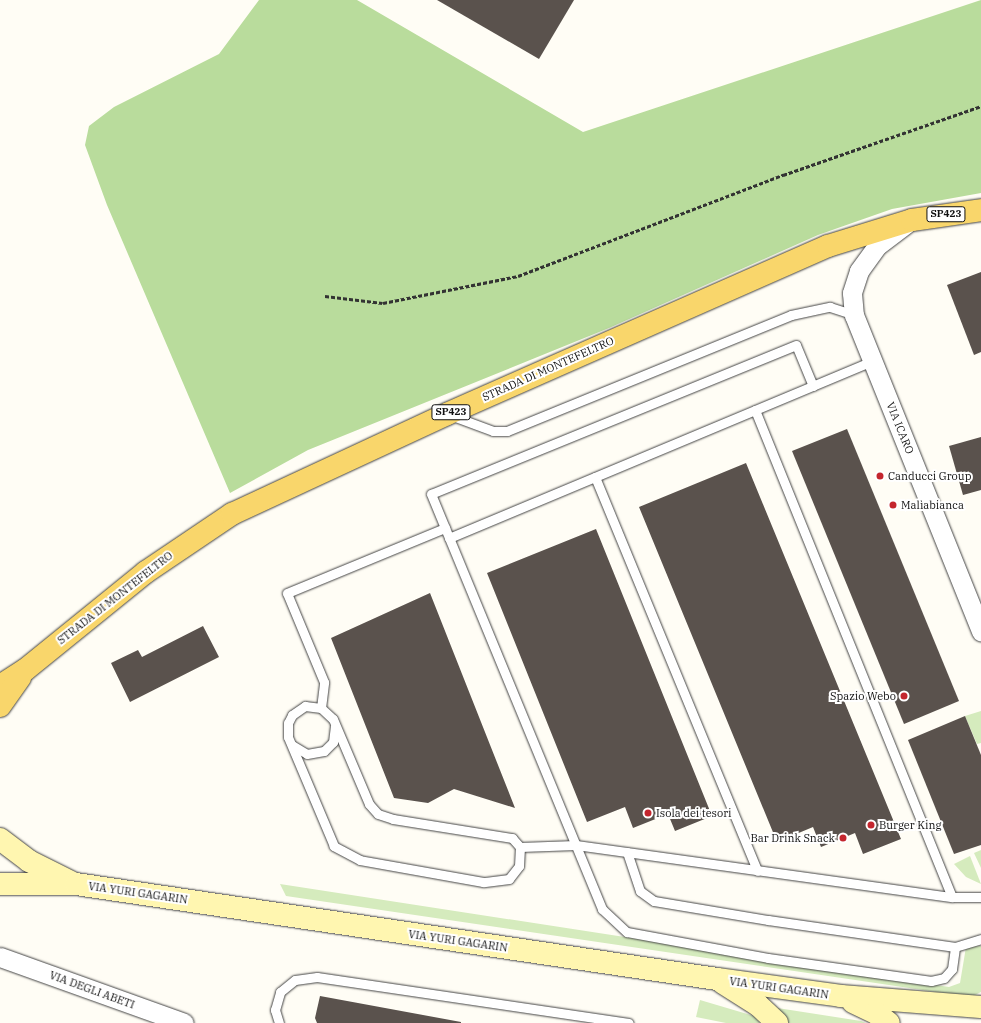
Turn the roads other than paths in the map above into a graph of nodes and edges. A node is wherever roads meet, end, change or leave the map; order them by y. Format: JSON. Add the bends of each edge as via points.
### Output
{"nodes":[{"id":1,"x":981,"y":210,"type":"edge"},
{"id":2,"x":912,"y":220,"type":"junction"},
{"id":3,"x":854,"y":315,"type":"junction"},
{"id":4,"x":872,"y":361,"type":"junction"},
{"id":5,"x":813,"y":386,"type":"junction"},
{"id":6,"x":755,"y":410,"type":"junction"},
{"id":7,"x":447,"y":414,"type":"junction"},
{"id":8,"x":595,"y":477,"type":"junction"},
{"id":9,"x":445,"y":528,"type":"junction"},
{"id":10,"x":449,"y":538,"type":"junction"},
{"id":11,"x":981,"y":631,"type":"edge"},
{"id":12,"x":24,"y":670,"type":"junction"},
{"id":13,"x":0,"y":686,"type":"edge"},
{"id":14,"x":0,"y":706,"type":"edge"},
{"id":15,"x":322,"y":708,"type":"junction"},
{"id":16,"x":333,"y":719,"type":"junction"},
{"id":17,"x":288,"y":737,"type":"junction"},
{"id":18,"x":0,"y":839,"type":"edge"},
{"id":19,"x":576,"y":845,"type":"junction"},
{"id":20,"x":520,"y":847,"type":"junction"},
{"id":21,"x":627,"y":852,"type":"junction"},
{"id":22,"x":757,"y":871,"type":"junction"},
{"id":23,"x":0,"y":884,"type":"edge"},
{"id":24,"x":76,"y":884,"type":"junction"},
{"id":25,"x":952,"y":897,"type":"junction"},
{"id":26,"x":981,"y":897,"type":"edge"},
{"id":27,"x":981,"y":939,"type":"edge"},
{"id":28,"x":955,"y":947,"type":"junction"},
{"id":29,"x":0,"y":957,"type":"edge"},
{"id":30,"x":716,"y":979,"type":"junction"},
{"id":31,"x":841,"y":996,"type":"junction"},
{"id":32,"x":981,"y":1008,"type":"edge"},
{"id":33,"x":981,"y":1016,"type":"edge"},
{"id":34,"x":184,"y":1023,"type":"edge"},
{"id":35,"x":279,"y":1023,"type":"edge"},
{"id":36,"x":629,"y":1023,"type":"edge"},
{"id":37,"x":777,"y":1023,"type":"edge"},
{"id":38,"x":889,"y":1023,"type":"edge"},
{"id":39,"x":968,"y":1023,"type":"edge"}],
"edges":[{"from":1,"to":2,"type":"main road","name":"STRADA DI MONTEFELTRO","number":"SP423"},
{"from":2,"to":3,"type":"street","name":"VIA ICARO","via":[[877,246],[858,271],[852,293]]},
{"from":2,"to":7,"type":"main road","name":"STRADA DI MONTEFELTRO","number":"SP423","via":[[828,246]]},
{"from":3,"to":4,"type":"street","name":"VIA ICARO"},
{"from":3,"to":7,"type":"lane","via":[[830,307],[791,315],[507,431],[494,431]]},
{"from":4,"to":5,"type":"lane"},
{"from":4,"to":11,"type":"street","name":"VIA ICARO"},
{"from":5,"to":6,"type":"lane"},
{"from":5,"to":9,"type":"lane","via":[[796,344],[431,494]]},
{"from":6,"to":8,"type":"lane"},
{"from":6,"to":25,"type":"lane"},
{"from":7,"to":12,"type":"main road","name":"STRADA DI MONTEFELTRO","number":"SP423","via":[[232,514],[146,572]]},
{"from":8,"to":10,"type":"lane"},
{"from":8,"to":22,"type":"lane"},
{"from":9,"to":10,"type":"lane"},
{"from":9,"to":15,"type":"lane","via":[[287,593],[324,682]]},
{"from":10,"to":19,"type":"lane"},
{"from":12,"to":13,"type":"main road","name":"STRADA DI MONTEFELTRO","number":"SP423"},
{"from":12,"to":14,"type":"main road","name":"STRADA DI MONTEFELTRO","number":"SP423"},
{"from":15,"to":16,"type":"lane"},
{"from":15,"to":17,"type":"lane","via":[[313,706],[298,709],[288,723]]},
{"from":16,"to":17,"type":"lane","via":[[336,734],[333,742],[324,751],[307,754],[292,745]]},
{"from":16,"to":20,"type":"lane","via":[[370,804],[378,814],[393,819],[512,838]]},
{"from":17,"to":20,"type":"lane","via":[[334,846],[360,860],[483,882],[509,879],[519,866]]},
{"from":18,"to":24,"type":"main road","name":"VIA YURI GAGARIN","via":[[29,861]]},
{"from":19,"to":20,"type":"lane"},
{"from":19,"to":21,"type":"lane"},
{"from":19,"to":28,"type":"lane","via":[[602,909],[627,932],[768,958],[931,981],[944,978],[952,969]]},
{"from":21,"to":22,"type":"lane"},
{"from":21,"to":28,"type":"lane","via":[[640,891],[654,901]]},
{"from":22,"to":25,"type":"lane"},
{"from":23,"to":24,"type":"main road","name":"VIA YURI GAGARIN"},
{"from":24,"to":30,"type":"main road","name":"VIA YURI GAGARIN"},
{"from":25,"to":26,"type":"lane"},
{"from":27,"to":28,"type":"lane"},
{"from":29,"to":34,"type":"street","name":"VIA DEGLI ABETI"},
{"from":30,"to":31,"type":"main road","name":"VIA YURI GAGARIN"},
{"from":30,"to":37,"type":"main road","via":[[758,1005]]},
{"from":31,"to":32,"type":"main road","name":"VIA YURI GAGARIN"},
{"from":31,"to":38,"type":"main road","name":"VIA YURI GAGARIN","via":[[876,1013]]},
{"from":33,"to":39,"type":"main road"},
{"from":35,"to":36,"type":"lane","via":[[275,1010],[280,992],[295,980],[317,977]]}]}
